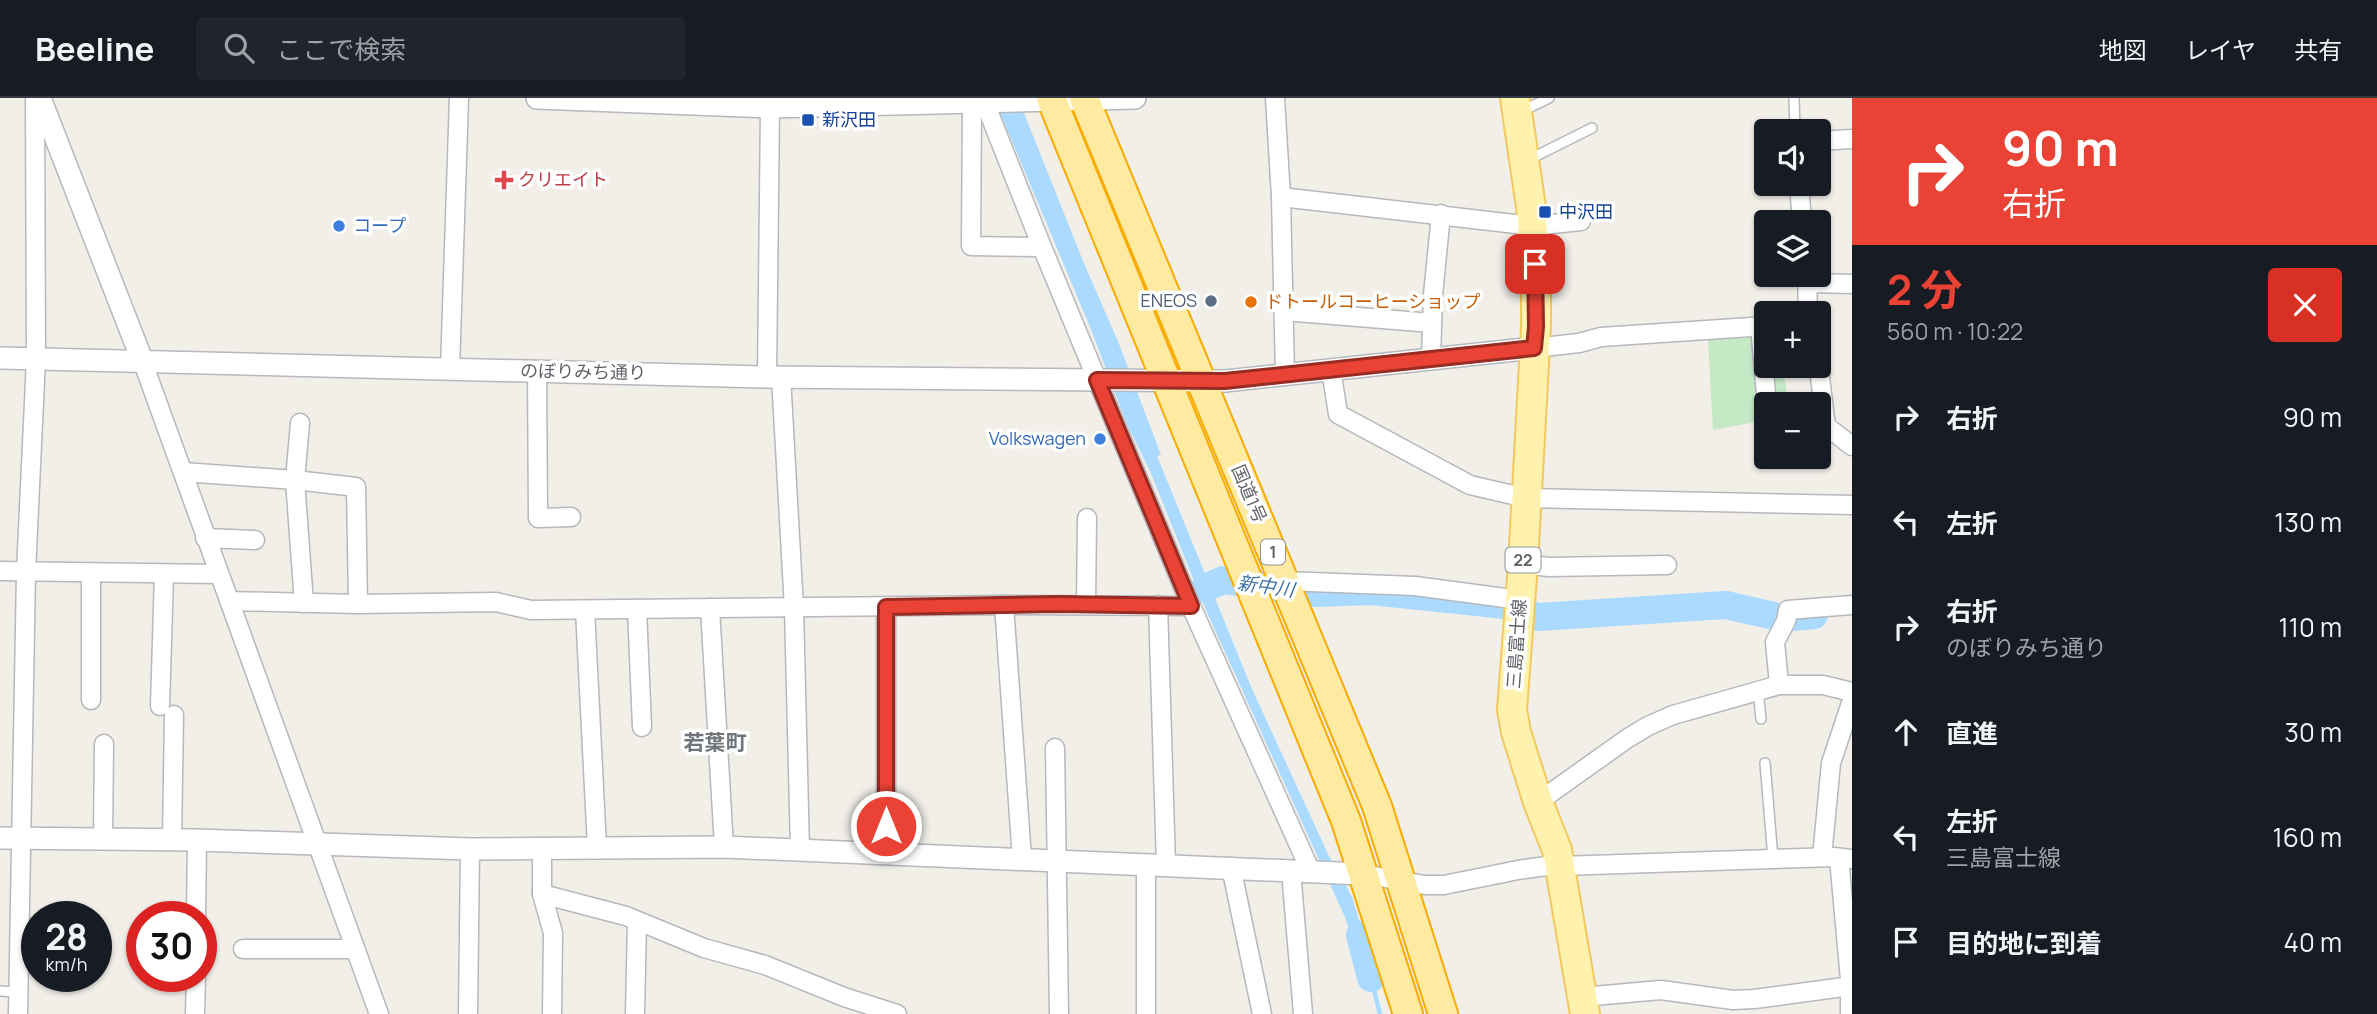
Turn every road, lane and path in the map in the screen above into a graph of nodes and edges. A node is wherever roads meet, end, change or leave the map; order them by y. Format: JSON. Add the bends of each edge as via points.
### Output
{"nodes":[{"id":1,"x":38,"y":98,"type":"edge"},
{"id":2,"x":459,"y":98,"type":"edge"},
{"id":3,"x":537,"y":98,"type":"edge"},
{"id":4,"x":1084,"y":98,"type":"edge"},
{"id":5,"x":1135,"y":98,"type":"edge"},
{"id":6,"x":1275,"y":98,"type":"edge"},
{"id":7,"x":1549,"y":98,"type":"edge"},
{"id":8,"x":1794,"y":98,"type":"edge"},
{"id":9,"x":1046,"y":99,"type":"edge"},
{"id":10,"x":980,"y":100,"type":"edge"},
{"id":11,"x":867,"y":101,"type":"edge"},
{"id":12,"x":718,"y":102,"type":"edge"},
{"id":13,"x":1516,"y":106,"type":"edge"},
{"id":14,"x":770,"y":107,"type":"junction"},
{"id":15,"x":1795,"y":119,"type":"edge"},
{"id":16,"x":1592,"y":128,"type":"dead end"},
{"id":17,"x":1852,"y":139,"type":"edge"},
{"id":18,"x":1831,"y":140,"type":"edge"},
{"id":19,"x":1525,"y":162,"type":"junction"},
{"id":20,"x":1281,"y":197,"type":"junction"},
{"id":21,"x":1441,"y":214,"type":"junction"},
{"id":22,"x":1581,"y":221,"type":"dead end"},
{"id":23,"x":1533,"y":226,"type":"junction"},
{"id":24,"x":1042,"y":247,"type":"junction"},
{"id":25,"x":1831,"y":282,"type":"edge"},
{"id":26,"x":1852,"y":284,"type":"edge"},
{"id":27,"x":1284,"y":311,"type":"junction"},
{"id":28,"x":1432,"y":323,"type":"junction"},
{"id":29,"x":1754,"y":327,"type":"edge"},
{"id":30,"x":1534,"y":348,"type":"junction"},
{"id":31,"x":0,"y":358,"type":"edge"},
{"id":32,"x":36,"y":359,"type":"junction"},
{"id":33,"x":1431,"y":359,"type":"junction"},
{"id":34,"x":142,"y":360,"type":"junction"},
{"id":35,"x":450,"y":369,"type":"junction"},
{"id":36,"x":1331,"y":369,"type":"junction"},
{"id":37,"x":537,"y":371,"type":"junction"},
{"id":38,"x":1285,"y":375,"type":"junction"},
{"id":39,"x":774,"y":376,"type":"junction"},
{"id":40,"x":1820,"y":378,"type":"edge"},
{"id":41,"x":1097,"y":380,"type":"junction"},
{"id":42,"x":1161,"y":381,"type":"junction"},
{"id":43,"x":1202,"y":381,"type":"junction"},
{"id":44,"x":300,"y":423,"type":"dead end"},
{"id":45,"x":1852,"y":446,"type":"edge"},
{"id":46,"x":183,"y":472,"type":"junction"},
{"id":47,"x":295,"y":480,"type":"junction"},
{"id":48,"x":1526,"y":498,"type":"junction"},
{"id":49,"x":1852,"y":505,"type":"edge"},
{"id":50,"x":571,"y":517,"type":"dead end"},
{"id":51,"x":1087,"y":518,"type":"dead end"},
{"id":52,"x":205,"y":538,"type":"junction"},
{"id":53,"x":255,"y":540,"type":"dead end"},
{"id":54,"x":1523,"y":564,"type":"junction"},
{"id":55,"x":1667,"y":565,"type":"dead end"},
{"id":56,"x":0,"y":571,"type":"edge"},
{"id":57,"x":26,"y":572,"type":"junction"},
{"id":58,"x":92,"y":573,"type":"junction"},
{"id":59,"x":218,"y":574,"type":"junction"},
{"id":60,"x":164,"y":575,"type":"junction"},
{"id":61,"x":1285,"y":581,"type":"junction"},
{"id":62,"x":1520,"y":600,"type":"junction"},
{"id":63,"x":229,"y":601,"type":"junction"},
{"id":64,"x":304,"y":603,"type":"junction"},
{"id":65,"x":358,"y":604,"type":"junction"},
{"id":66,"x":1086,"y":604,"type":"junction"},
{"id":67,"x":1004,"y":605,"type":"junction"},
{"id":68,"x":1158,"y":605,"type":"junction"},
{"id":69,"x":1852,"y":605,"type":"edge"},
{"id":70,"x":1191,"y":606,"type":"junction"},
{"id":71,"x":886,"y":607,"type":"junction"},
{"id":72,"x":710,"y":608,"type":"junction"},
{"id":73,"x":794,"y":608,"type":"junction"},
{"id":74,"x":637,"y":609,"type":"junction"},
{"id":75,"x":585,"y":610,"type":"junction"},
{"id":76,"x":1779,"y":685,"type":"junction"},
{"id":77,"x":1758,"y":690,"type":"junction"},
{"id":78,"x":1852,"y":691,"type":"edge"},
{"id":79,"x":91,"y":700,"type":"dead end"},
{"id":80,"x":1852,"y":700,"type":"edge"},
{"id":81,"x":1761,"y":719,"type":"dead end"},
{"id":82,"x":642,"y":727,"type":"dead end"},
{"id":83,"x":104,"y":744,"type":"dead end"},
{"id":84,"x":1055,"y":748,"type":"dead end"},
{"id":85,"x":1765,"y":763,"type":"dead end"},
{"id":86,"x":1538,"y":802,"type":"junction"},
{"id":87,"x":10,"y":839,"type":"edge"},
{"id":88,"x":103,"y":839,"type":"junction"},
{"id":89,"x":172,"y":839,"type":"junction"},
{"id":90,"x":197,"y":840,"type":"junction"},
{"id":91,"x":318,"y":845,"type":"junction"},
{"id":92,"x":542,"y":846,"type":"junction"},
{"id":93,"x":597,"y":847,"type":"junction"},
{"id":94,"x":724,"y":847,"type":"junction"},
{"id":95,"x":470,"y":849,"type":"junction"},
{"id":96,"x":800,"y":851,"type":"junction"},
{"id":97,"x":886,"y":854,"type":"junction"},
{"id":98,"x":1838,"y":858,"type":"edge"},
{"id":99,"x":1022,"y":859,"type":"junction"},
{"id":100,"x":1773,"y":859,"type":"junction"},
{"id":101,"x":1058,"y":860,"type":"junction"},
{"id":102,"x":1156,"y":864,"type":"junction"},
{"id":103,"x":1561,"y":865,"type":"junction"},
{"id":104,"x":1231,"y":867,"type":"junction"},
{"id":105,"x":1307,"y":872,"type":"junction"},
{"id":106,"x":1360,"y":874,"type":"junction"},
{"id":107,"x":1402,"y":881,"type":"junction"},
{"id":108,"x":542,"y":894,"type":"junction"},
{"id":109,"x":196,"y":901,"type":"edge"},
{"id":110,"x":636,"y":921,"type":"junction"},
{"id":111,"x":243,"y":949,"type":"dead end"},
{"id":112,"x":355,"y":949,"type":"junction"},
{"id":113,"x":1851,"y":987,"type":"edge"},
{"id":114,"x":0,"y":991,"type":"edge"},
{"id":115,"x":19,"y":992,"type":"junction"},
{"id":116,"x":196,"y":992,"type":"edge"},
{"id":117,"x":1583,"y":1005,"type":"edge"},
{"id":118,"x":19,"y":1014,"type":"edge"},
{"id":119,"x":195,"y":1014,"type":"edge"},
{"id":120,"x":379,"y":1014,"type":"edge"},
{"id":121,"x":468,"y":1014,"type":"edge"},
{"id":122,"x":552,"y":1014,"type":"edge"},
{"id":123,"x":635,"y":1014,"type":"edge"},
{"id":124,"x":897,"y":1014,"type":"edge"},
{"id":125,"x":1059,"y":1014,"type":"edge"},
{"id":126,"x":1146,"y":1014,"type":"edge"},
{"id":127,"x":1262,"y":1014,"type":"edge"},
{"id":128,"x":1303,"y":1014,"type":"edge"},
{"id":129,"x":1408,"y":1014,"type":"edge"},
{"id":130,"x":1443,"y":1014,"type":"edge"},
{"id":131,"x":1850,"y":1014,"type":"edge"}],
"edges":[{"from":1,"to":32,"type":"street"},
{"from":1,"to":34,"type":"street"},
{"from":2,"to":35,"type":"street"},
{"from":3,"to":12,"type":"street"},
{"from":4,"to":5,"type":"street"},
{"from":4,"to":9,"type":"street"},
{"from":4,"to":43,"type":"highway","name":"国道1号","number":"1"},
{"from":6,"to":20,"type":"street"},
{"from":7,"to":13,"type":"lane"},
{"from":8,"to":15,"type":"lane"},
{"from":9,"to":10,"type":"street"},
{"from":9,"to":42,"type":"highway","name":"国道1号","number":"1"},
{"from":10,"to":11,"type":"street"},
{"from":10,"to":24,"type":"street"},
{"from":10,"to":24,"type":"street","via":[[971,246]]},
{"from":11,"to":14,"type":"street"},
{"from":12,"to":14,"type":"street"},
{"from":13,"to":19,"type":"main road","name":"三島富士線","number":"22"},
{"from":14,"to":39,"type":"street"},
{"from":16,"to":19,"type":"lane"},
{"from":17,"to":18,"type":"street"},
{"from":19,"to":23,"type":"main road","name":"三島富士線","number":"22"},
{"from":20,"to":21,"type":"street"},
{"from":20,"to":27,"type":"street"},
{"from":21,"to":23,"type":"street"},
{"from":21,"to":28,"type":"street"},
{"from":22,"to":23,"type":"street"},
{"from":23,"to":30,"type":"main road","name":"三島富士線","number":"22"},
{"from":24,"to":41,"type":"street"},
{"from":25,"to":26,"type":"street"},
{"from":27,"to":28,"type":"street"},
{"from":27,"to":38,"type":"street"},
{"from":28,"to":33,"type":"street"},
{"from":29,"to":30,"type":"street","via":[[1601,337]]},
{"from":30,"to":33,"type":"street","name":"のぼりみち通り"},
{"from":30,"to":48,"type":"main road","name":"三島富士線","number":"22"},
{"from":31,"to":32,"type":"street","name":"のぼりみち通り"},
{"from":32,"to":34,"type":"street","name":"のぼりみち通り"},
{"from":32,"to":57,"type":"street"},
{"from":33,"to":36,"type":"street","name":"のぼりみち通り"},
{"from":34,"to":35,"type":"street","name":"のぼりみち通り"},
{"from":34,"to":46,"type":"street"},
{"from":35,"to":37,"type":"street","name":"のぼりみち通り"},
{"from":36,"to":38,"type":"street","name":"のぼりみち通り"},
{"from":36,"to":48,"type":"street","via":[[1338,414],[1470,485]]},
{"from":37,"to":39,"type":"street","name":"のぼりみち通り"},
{"from":37,"to":50,"type":"street","via":[[538,518]]},
{"from":38,"to":43,"type":"street","name":"のぼりみち通り"},
{"from":39,"to":41,"type":"street","name":"のぼりみち通り"},
{"from":39,"to":73,"type":"street"},
{"from":40,"to":45,"type":"street","via":[[1826,426]]},
{"from":41,"to":42,"type":"street","name":"のぼりみち通り"},
{"from":41,"to":70,"type":"street"},
{"from":42,"to":43,"type":"street","name":"のぼりみち通り"},
{"from":42,"to":106,"type":"highway","name":"国道1号","number":"1","via":[[1346,821]]},
{"from":43,"to":61,"type":"highway","name":"国道1号","number":"1"},
{"from":44,"to":47,"type":"street"},
{"from":46,"to":47,"type":"street"},
{"from":46,"to":52,"type":"street"},
{"from":47,"to":64,"type":"street"},
{"from":47,"to":65,"type":"street","via":[[356,487]]},
{"from":48,"to":49,"type":"street"},
{"from":48,"to":54,"type":"main road","name":"三島富士線","number":"22"},
{"from":51,"to":66,"type":"street"},
{"from":52,"to":53,"type":"street"},
{"from":52,"to":59,"type":"street"},
{"from":54,"to":55,"type":"street"},
{"from":54,"to":62,"type":"main road","name":"三島富士線","number":"22"},
{"from":56,"to":57,"type":"street"},
{"from":57,"to":58,"type":"street"},
{"from":57,"to":87,"type":"street"},
{"from":58,"to":60,"type":"street"},
{"from":58,"to":79,"type":"street"},
{"from":59,"to":60,"type":"street"},
{"from":59,"to":63,"type":"street"},
{"from":60,"to":89,"type":"street"},
{"from":61,"to":62,"type":"street","via":[[1415,586]]},
{"from":61,"to":107,"type":"highway","name":"国道1号","number":"1","via":[[1377,806]]},
{"from":62,"to":86,"type":"main road","name":"三島富士線","number":"22","via":[[1512,710]]},
{"from":63,"to":64,"type":"street"},
{"from":63,"to":91,"type":"street"},
{"from":64,"to":65,"type":"street"},
{"from":65,"to":75,"type":"street","via":[[496,602],[531,610]]},
{"from":66,"to":67,"type":"street"},
{"from":66,"to":68,"type":"street"},
{"from":67,"to":71,"type":"street"},
{"from":67,"to":99,"type":"street"},
{"from":68,"to":70,"type":"street"},
{"from":68,"to":102,"type":"street"},
{"from":69,"to":76,"type":"street","via":[[1788,610],[1775,642]]},
{"from":70,"to":105,"type":"street"},
{"from":71,"to":73,"type":"street"},
{"from":71,"to":97,"type":"street"},
{"from":72,"to":73,"type":"street"},
{"from":72,"to":74,"type":"street"},
{"from":72,"to":94,"type":"street"},
{"from":73,"to":96,"type":"street"},
{"from":74,"to":75,"type":"street"},
{"from":74,"to":82,"type":"street"},
{"from":75,"to":93,"type":"street"},
{"from":76,"to":77,"type":"street"},
{"from":76,"to":78,"type":"street","via":[[1823,685]]},
{"from":77,"to":81,"type":"lane"},
{"from":77,"to":86,"type":"street","via":[[1648,726]]},
{"from":80,"to":98,"type":"street","via":[[1831,764]]},
{"from":83,"to":88,"type":"street"},
{"from":84,"to":101,"type":"street"},
{"from":85,"to":100,"type":"lane"},
{"from":86,"to":103,"type":"main road","name":"三島富士線","number":"22"},
{"from":87,"to":88,"type":"street"},
{"from":87,"to":115,"type":"street"},
{"from":88,"to":89,"type":"street"},
{"from":89,"to":90,"type":"street"},
{"from":90,"to":91,"type":"street"},
{"from":90,"to":109,"type":"street"},
{"from":91,"to":95,"type":"street"},
{"from":91,"to":112,"type":"street"},
{"from":92,"to":93,"type":"street"},
{"from":92,"to":95,"type":"street"},
{"from":92,"to":108,"type":"street"},
{"from":93,"to":94,"type":"street"},
{"from":94,"to":96,"type":"street"},
{"from":95,"to":121,"type":"street"},
{"from":96,"to":97,"type":"street"},
{"from":97,"to":99,"type":"street"},
{"from":98,"to":100,"type":"street"},
{"from":98,"to":113,"type":"street"},
{"from":99,"to":101,"type":"street"},
{"from":100,"to":103,"type":"street"},
{"from":101,"to":102,"type":"street"},
{"from":101,"to":125,"type":"street"},
{"from":102,"to":104,"type":"street"},
{"from":102,"to":126,"type":"street"},
{"from":103,"to":107,"type":"street","via":[[1444,885]]},
{"from":103,"to":117,"type":"main road","name":"三島富士線","number":"22"},
{"from":104,"to":105,"type":"street"},
{"from":104,"to":127,"type":"street"},
{"from":105,"to":106,"type":"street"},
{"from":105,"to":128,"type":"street"},
{"from":106,"to":107,"type":"street"},
{"from":106,"to":129,"type":"highway","name":"国道1号","number":"1"},
{"from":107,"to":130,"type":"highway","name":"国道1号","number":"1"},
{"from":108,"to":110,"type":"street"},
{"from":108,"to":122,"type":"street","via":[[553,933]]},
{"from":110,"to":123,"type":"street"},
{"from":110,"to":124,"type":"street"},
{"from":111,"to":112,"type":"street"},
{"from":112,"to":120,"type":"street"},
{"from":113,"to":117,"type":"street","via":[[1733,1000],[1661,990]]},
{"from":113,"to":131,"type":"street"},
{"from":114,"to":115,"type":"lane"},
{"from":115,"to":118,"type":"street"},
{"from":116,"to":119,"type":"street"}]}
